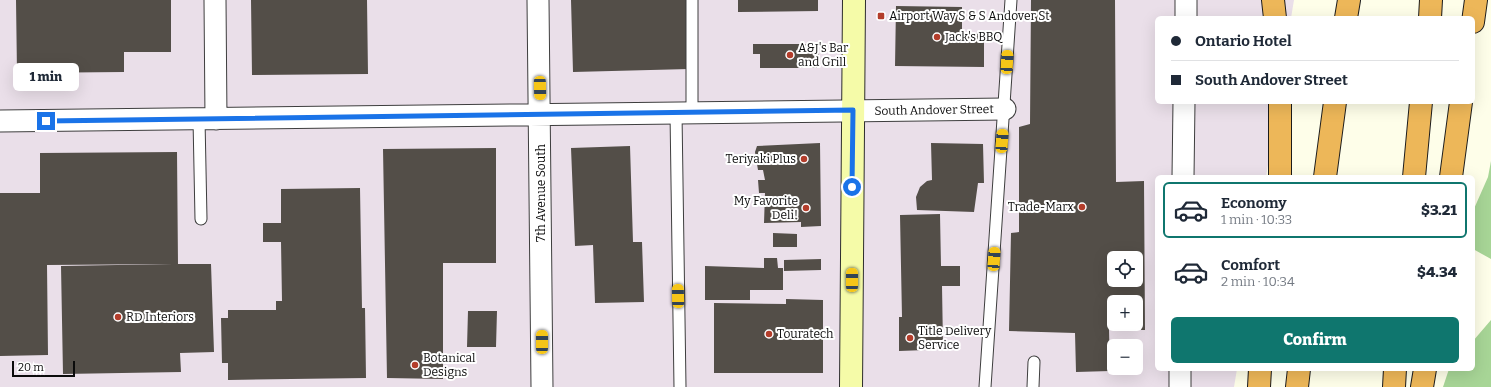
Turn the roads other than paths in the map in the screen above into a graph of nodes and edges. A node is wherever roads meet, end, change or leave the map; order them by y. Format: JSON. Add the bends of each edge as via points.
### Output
{"nodes":[{"id":1,"x":215,"y":0,"type":"edge"},
{"id":2,"x":538,"y":0,"type":"edge"},
{"id":3,"x":692,"y":0,"type":"edge"},
{"id":4,"x":854,"y":0,"type":"edge"},
{"id":5,"x":1011,"y":0,"type":"edge"},
{"id":6,"x":1186,"y":0,"type":"edge"},
{"id":7,"x":1273,"y":0,"type":"edge"},
{"id":8,"x":1348,"y":0,"type":"edge"},
{"id":9,"x":1431,"y":0,"type":"edge"},
{"id":10,"x":1476,"y":0,"type":"edge"},
{"id":11,"x":1186,"y":16,"type":"edge"},
{"id":12,"x":1274,"y":16,"type":"edge"},
{"id":13,"x":1346,"y":16,"type":"edge"},
{"id":14,"x":1430,"y":16,"type":"edge"},
{"id":15,"x":1474,"y":16,"type":"edge"},
{"id":16,"x":1184,"y":104,"type":"edge"},
{"id":17,"x":1280,"y":104,"type":"edge"},
{"id":18,"x":1335,"y":104,"type":"edge"},
{"id":19,"x":1421,"y":104,"type":"edge"},
{"id":20,"x":1461,"y":104,"type":"edge"},
{"id":21,"x":1005,"y":109,"type":"junction"},
{"id":22,"x":853,"y":110,"type":"junction"},
{"id":23,"x":684,"y":113,"type":"junction"},
{"id":24,"x":540,"y":114,"type":"junction"},
{"id":25,"x":208,"y":118,"type":"junction"},
{"id":26,"x":0,"y":121,"type":"edge"},
{"id":27,"x":1183,"y":175,"type":"edge"},
{"id":28,"x":1280,"y":175,"type":"edge"},
{"id":29,"x":1325,"y":175,"type":"edge"},
{"id":30,"x":1414,"y":175,"type":"edge"},
{"id":31,"x":1451,"y":175,"type":"edge"},
{"id":32,"x":201,"y":219,"type":"dead end"},
{"id":33,"x":1034,"y":362,"type":"dead end"},
{"id":34,"x":1180,"y":371,"type":"edge"},
{"id":35,"x":1260,"y":371,"type":"edge"},
{"id":36,"x":1299,"y":371,"type":"edge"},
{"id":37,"x":1395,"y":371,"type":"edge"},
{"id":38,"x":1425,"y":371,"type":"edge"},
{"id":39,"x":542,"y":387,"type":"edge"},
{"id":40,"x":680,"y":387,"type":"edge"},
{"id":41,"x":851,"y":387,"type":"edge"},
{"id":42,"x":985,"y":387,"type":"edge"},
{"id":43,"x":1033,"y":387,"type":"edge"},
{"id":44,"x":1180,"y":387,"type":"edge"},
{"id":45,"x":1259,"y":387,"type":"edge"},
{"id":46,"x":1297,"y":387,"type":"edge"},
{"id":47,"x":1394,"y":387,"type":"edge"},
{"id":48,"x":1422,"y":387,"type":"edge"}],
"edges":[{"from":1,"to":25,"type":"street"},
{"from":2,"to":24,"type":"street","name":"7th Avenue South"},
{"from":3,"to":23,"type":"lane"},
{"from":4,"to":22,"type":"main road"},
{"from":5,"to":21,"type":"lane"},
{"from":6,"to":11,"type":"street"},
{"from":7,"to":12,"type":"highway"},
{"from":8,"to":13,"type":"highway"},
{"from":9,"to":14,"type":"highway"},
{"from":10,"to":15,"type":"highway"},
{"from":16,"to":27,"type":"street"},
{"from":17,"to":28,"type":"highway"},
{"from":18,"to":29,"type":"highway"},
{"from":19,"to":30,"type":"highway"},
{"from":20,"to":31,"type":"highway"},
{"from":21,"to":22,"type":"street","name":"South Andover Street"},
{"from":21,"to":42,"type":"lane"},
{"from":22,"to":23,"type":"street","name":"South Andover Street"},
{"from":22,"to":41,"type":"main road"},
{"from":23,"to":24,"type":"street","name":"South Andover Street"},
{"from":23,"to":40,"type":"lane"},
{"from":24,"to":25,"type":"street","name":"South Andover Street","via":[[328,124],[254,124]]},
{"from":24,"to":39,"type":"street","name":"7th Avenue South"},
{"from":25,"to":26,"type":"street","name":"South Andover Street"},
{"from":25,"to":32,"type":"lane"},
{"from":33,"to":43,"type":"lane"},
{"from":34,"to":44,"type":"street"},
{"from":35,"to":45,"type":"highway"},
{"from":36,"to":46,"type":"highway"},
{"from":37,"to":47,"type":"highway"},
{"from":38,"to":48,"type":"highway"}]}
